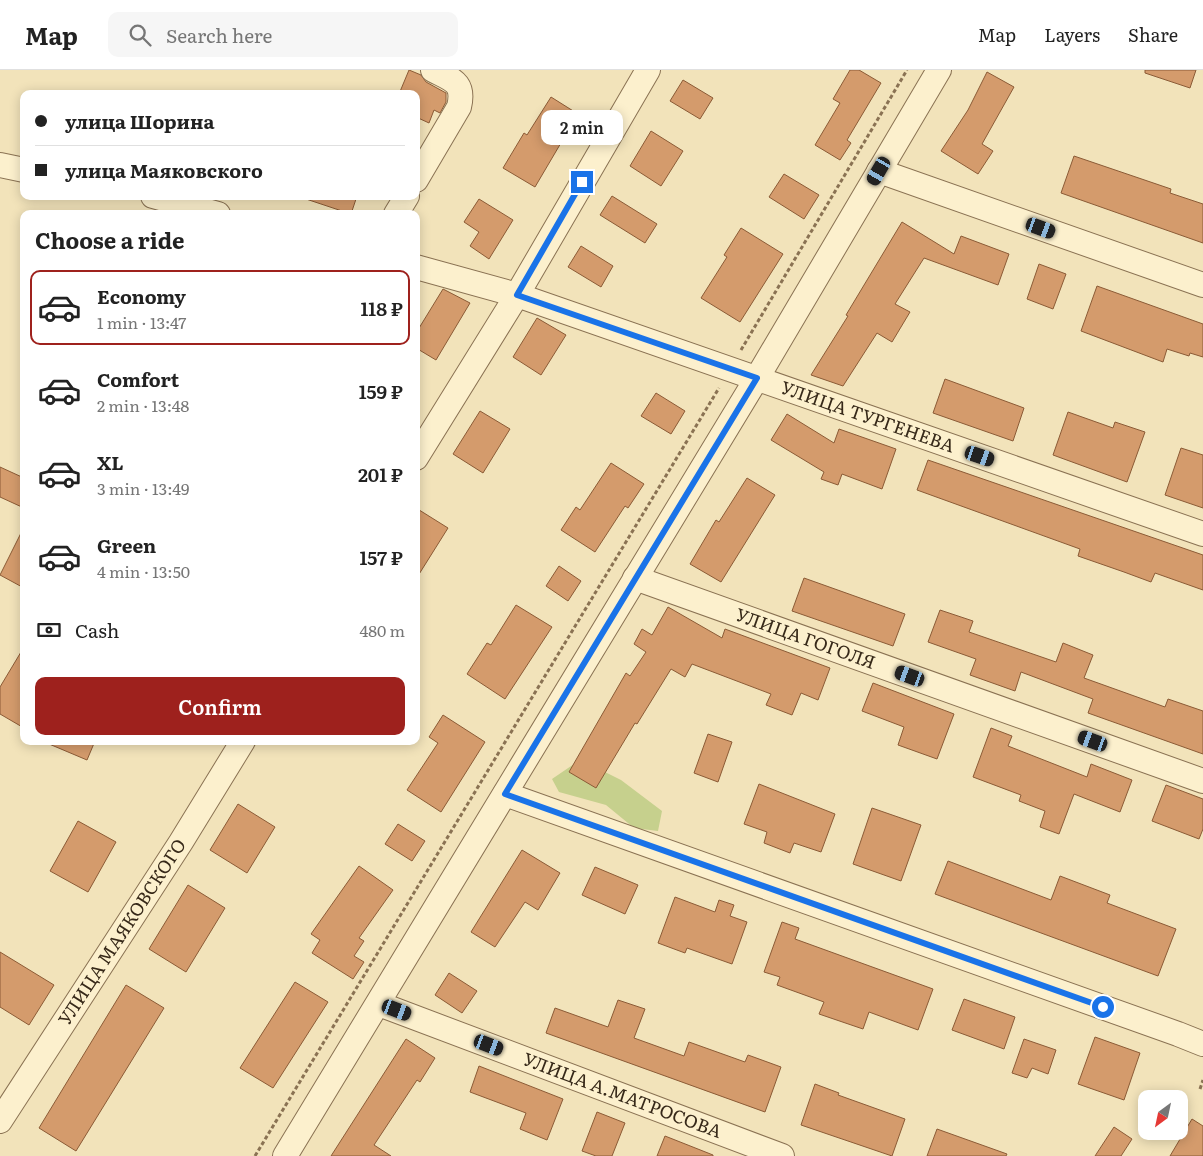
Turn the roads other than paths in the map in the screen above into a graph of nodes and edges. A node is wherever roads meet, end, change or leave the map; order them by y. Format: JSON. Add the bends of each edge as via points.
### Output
{"nodes":[{"id":1,"x":433,"y":70,"type":"edge"},
{"id":2,"x":648,"y":70,"type":"edge"},
{"id":3,"x":939,"y":70,"type":"edge"},
{"id":4,"x":0,"y":165,"type":"edge"},
{"id":5,"x":20,"y":169,"type":"edge"},
{"id":6,"x":879,"y":171,"type":"junction"},
{"id":7,"x":420,"y":173,"type":"edge"},
{"id":8,"x":167,"y":200,"type":"edge"},
{"id":9,"x":204,"y":210,"type":"edge"},
{"id":10,"x":420,"y":268,"type":"edge"},
{"id":11,"x":1203,"y":285,"type":"edge"},
{"id":12,"x":517,"y":295,"type":"junction"},
{"id":13,"x":757,"y":378,"type":"junction"},
{"id":14,"x":420,"y":452,"type":"edge"},
{"id":15,"x":1203,"y":534,"type":"edge"},
{"id":16,"x":635,"y":578,"type":"junction"},
{"id":17,"x":241,"y":745,"type":"edge"},
{"id":18,"x":1203,"y":780,"type":"edge"},
{"id":19,"x":505,"y":794,"type":"junction"},
{"id":20,"x":379,"y":1004,"type":"junction"},
{"id":21,"x":1203,"y":1044,"type":"edge"},
{"id":22,"x":0,"y":1121,"type":"edge"},
{"id":23,"x":741,"y":1149,"type":"edge"},
{"id":24,"x":285,"y":1156,"type":"edge"},
{"id":25,"x":782,"y":1156,"type":"edge"}],
"edges":[{"from":1,"to":7,"type":"street","via":[[456,81],[462,94],[459,107]]},
{"from":2,"to":12,"type":"street"},
{"from":3,"to":6,"type":"street"},
{"from":4,"to":5,"type":"street"},
{"from":6,"to":11,"type":"street"},
{"from":6,"to":13,"type":"street"},
{"from":8,"to":9,"type":"street"},
{"from":10,"to":12,"type":"street","name":"УЛИЦА ТУРГЕНЕВА"},
{"from":12,"to":13,"type":"street","name":"УЛИЦА ТУРГЕНЕВА"},
{"from":12,"to":14,"type":"street"},
{"from":13,"to":15,"type":"street","name":"УЛИЦА ТУРГЕНЕВА"},
{"from":13,"to":16,"type":"street"},
{"from":16,"to":18,"type":"street","name":"УЛИЦА ГОГОЛЯ"},
{"from":16,"to":19,"type":"street"},
{"from":17,"to":22,"type":"street","name":"УЛИЦА МАЯКОВСКОГО"},
{"from":19,"to":20,"type":"street"},
{"from":19,"to":21,"type":"street"},
{"from":20,"to":23,"type":"street","name":"УЛИЦА А.МАТРОСОВА"},
{"from":20,"to":24,"type":"street"},
{"from":23,"to":25,"type":"street","name":"УЛИЦА А.МАТРОСОВА"}]}
